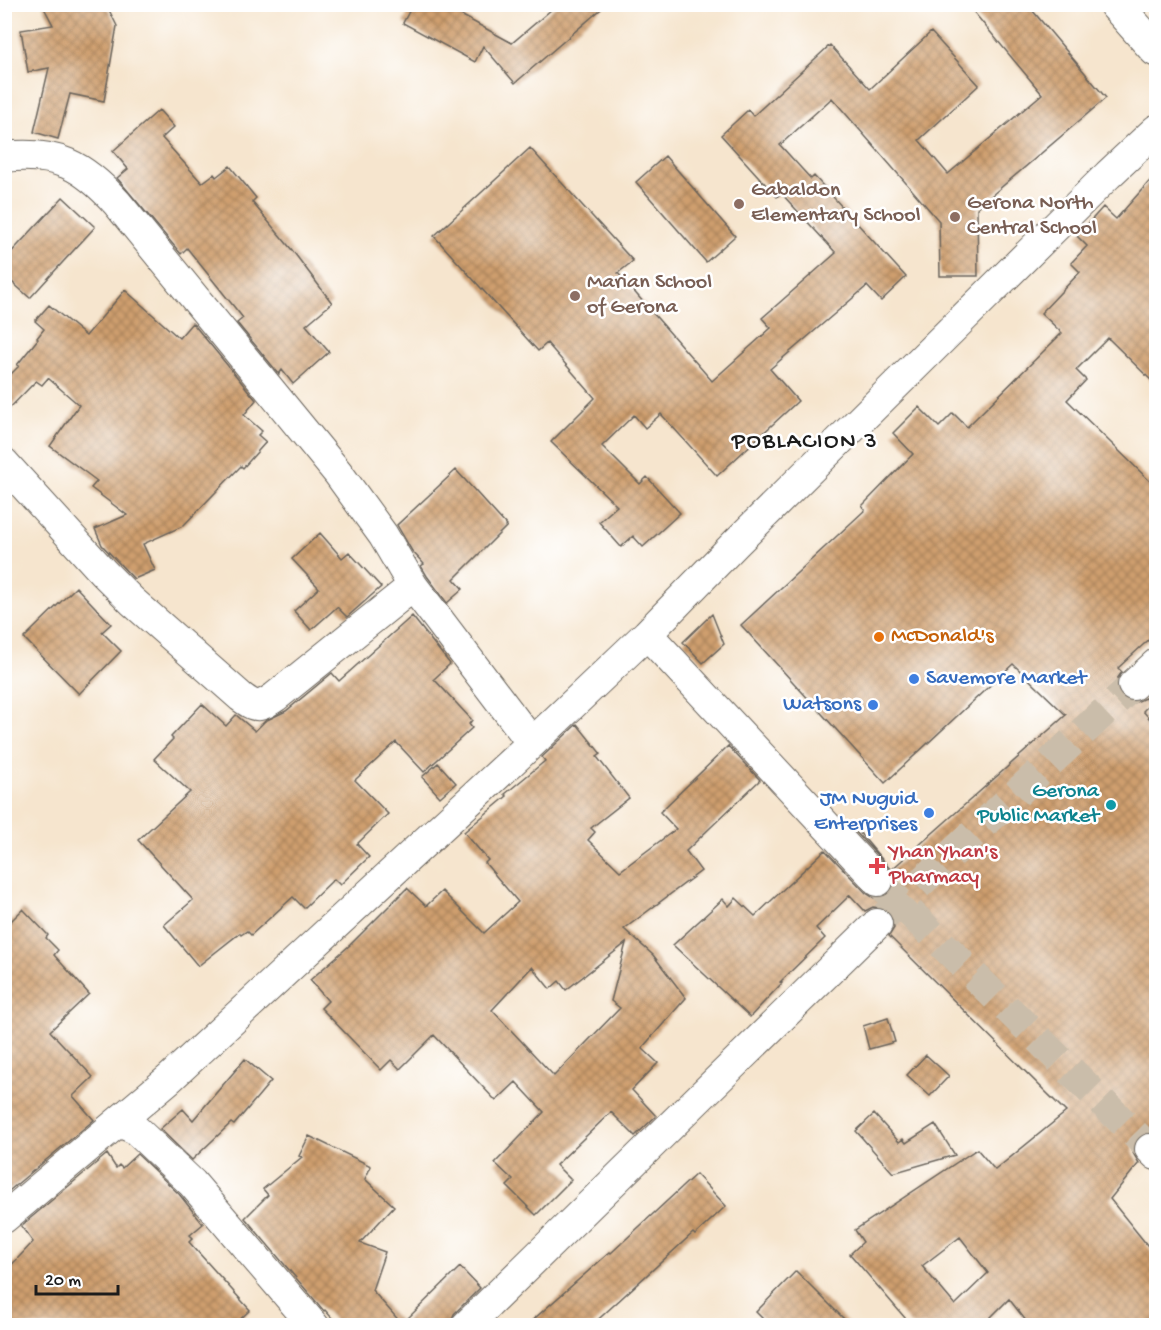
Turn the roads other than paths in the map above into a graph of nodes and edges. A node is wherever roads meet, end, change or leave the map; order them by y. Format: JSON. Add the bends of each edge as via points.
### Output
{"nodes":[{"id":1,"x":1115,"y":4,"type":"edge"},
{"id":2,"x":1156,"y":50,"type":"edge"},
{"id":3,"x":1156,"y":130,"type":"edge"},
{"id":4,"x":4,"y":157,"type":"edge"},
{"id":5,"x":4,"y":463,"type":"edge"},
{"id":6,"x":412,"y":586,"type":"junction"},
{"id":7,"x":647,"y":634,"type":"junction"},
{"id":8,"x":1156,"y":664,"type":"edge"},
{"id":9,"x":1133,"y":685,"type":"tunnel mouth"},
{"id":10,"x":532,"y":743,"type":"junction"},
{"id":11,"x":878,"y":881,"type":"tunnel mouth"},
{"id":12,"x":877,"y":924,"type":"tunnel mouth"},
{"id":13,"x":120,"y":1122,"type":"junction"},
{"id":14,"x":4,"y":1218,"type":"edge"},
{"id":15,"x":314,"y":1326,"type":"edge"},
{"id":16,"x":466,"y":1326,"type":"edge"}],
"edges":[{"from":1,"to":2,"type":"main road"},
{"from":3,"to":7,"type":"street"},
{"from":4,"to":6,"type":"street","via":[[37,155],[59,160],[83,171],[103,187],[338,473],[383,535]]},
{"from":5,"to":6,"type":"street","via":[[132,601],[253,706],[275,697]]},
{"from":6,"to":10,"type":"street"},
{"from":7,"to":10,"type":"street"},
{"from":7,"to":11,"type":"street"},
{"from":8,"to":9,"type":"street"},
{"from":10,"to":13,"type":"street"},
{"from":12,"to":16,"type":"street"},
{"from":13,"to":14,"type":"street"},
{"from":13,"to":15,"type":"street","via":[[135,1129],[192,1183]]}]}
